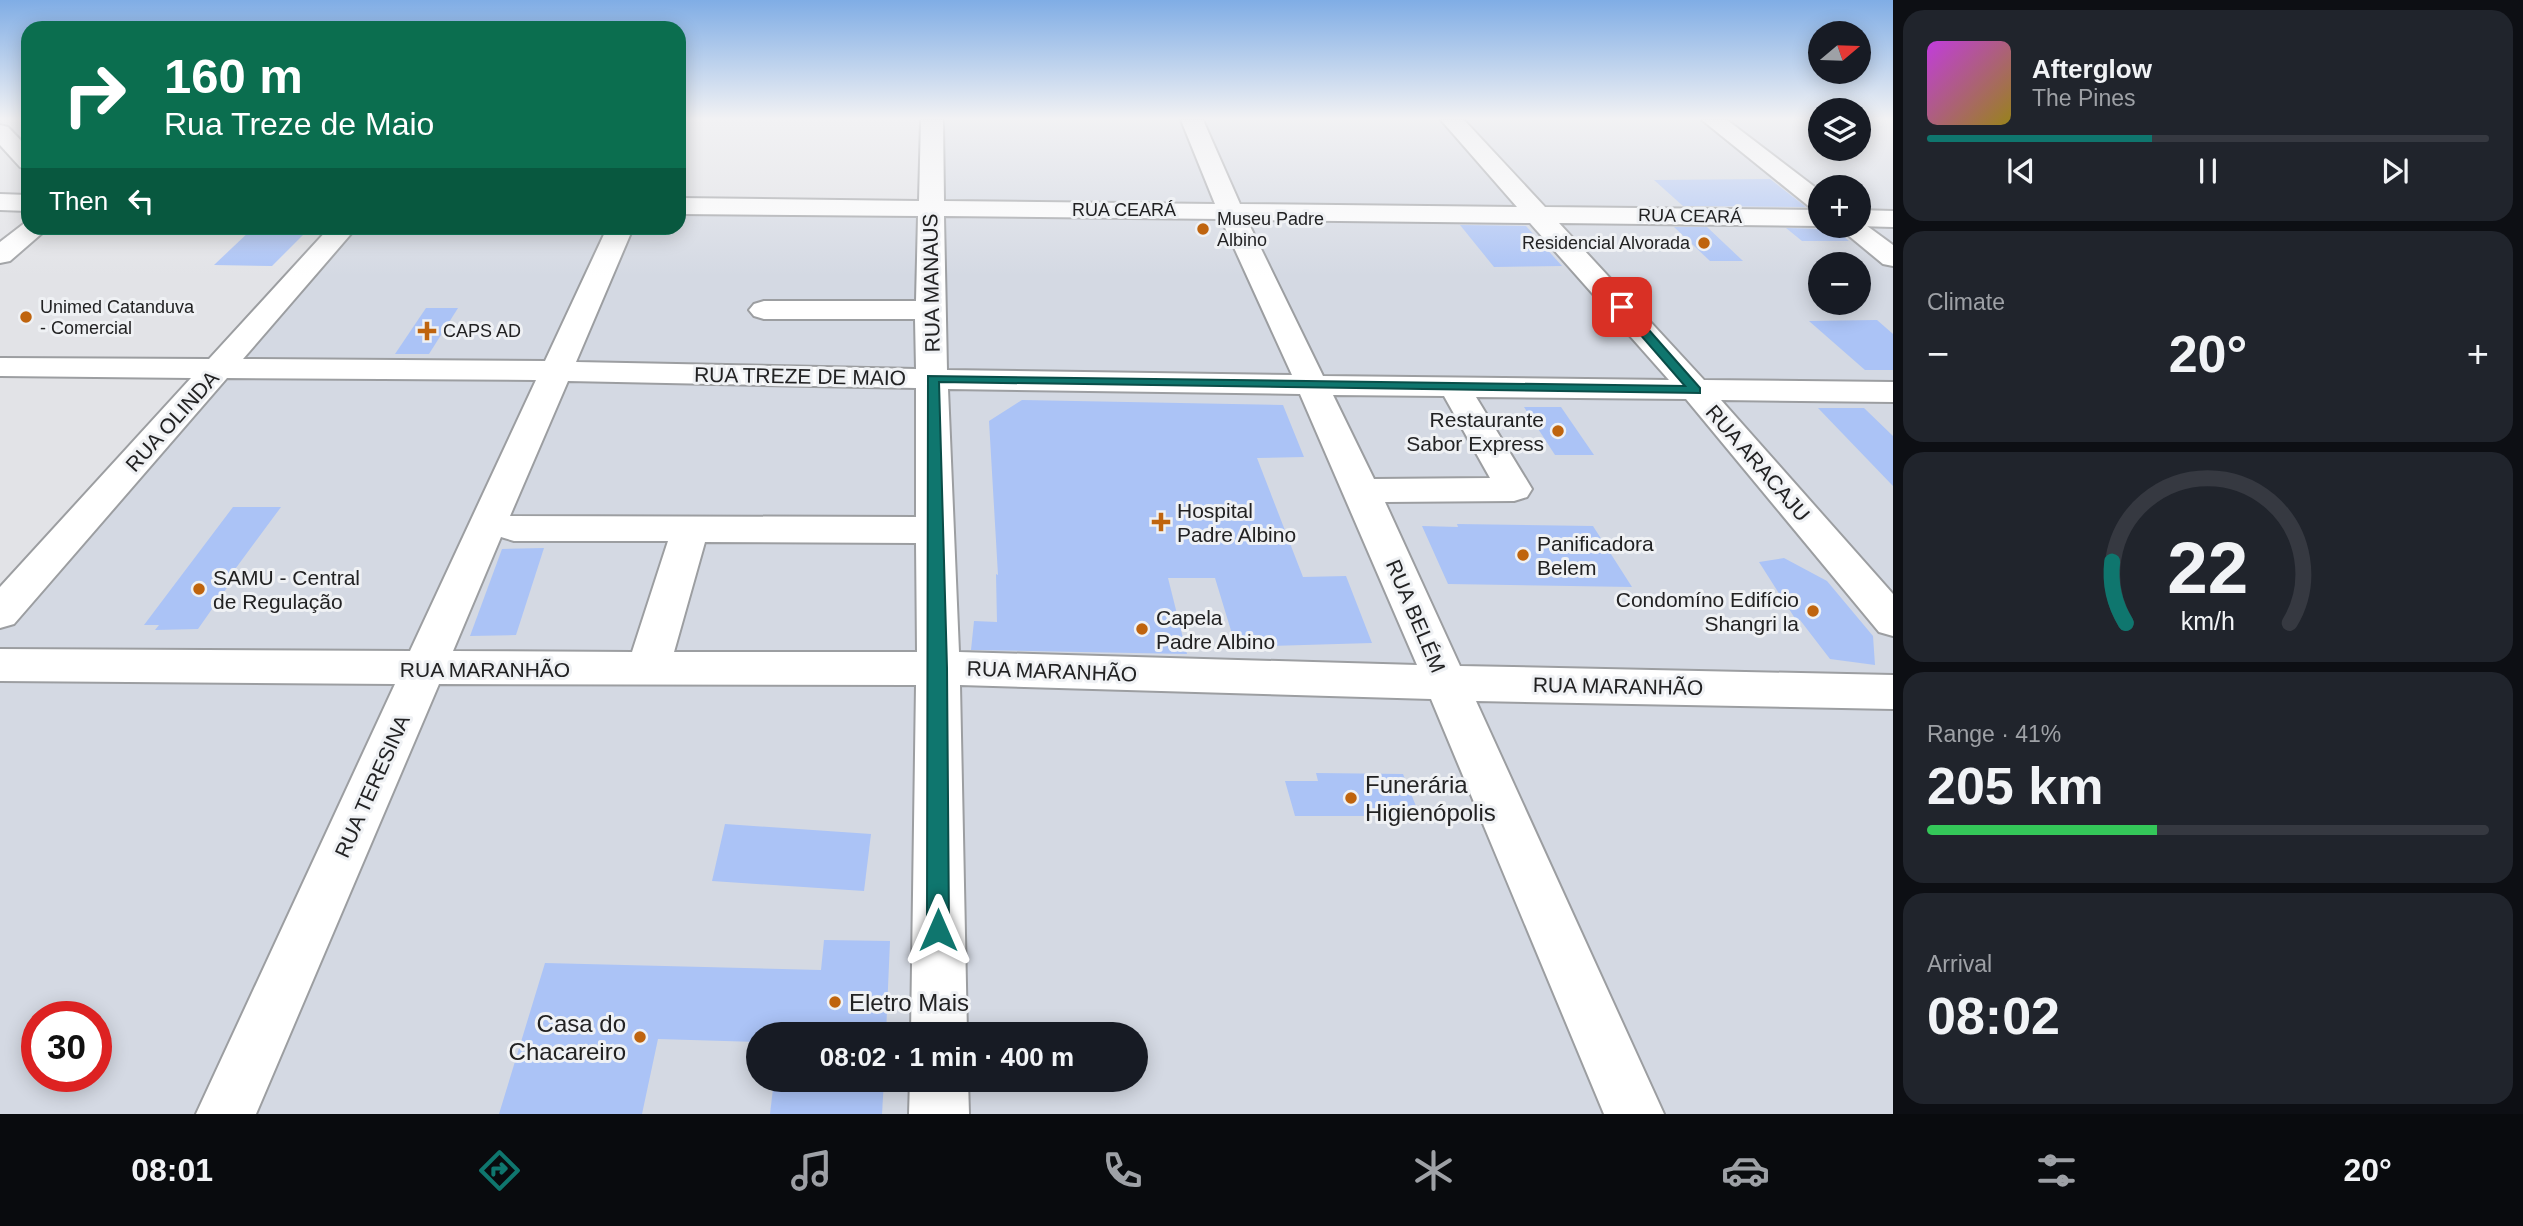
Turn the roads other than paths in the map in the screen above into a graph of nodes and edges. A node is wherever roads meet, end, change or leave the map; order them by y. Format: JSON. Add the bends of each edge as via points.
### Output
{"nodes":[{"id":1,"x":931,"y":172,"type":"edge"},
{"id":2,"x":1214,"y":172,"type":"edge"},
{"id":3,"x":1500,"y":172,"type":"edge"},
{"id":4,"x":1780,"y":172,"type":"edge"},
{"id":5,"x":1808,"y":194,"type":"edge"},
{"id":6,"x":0,"y":202,"type":"edge"},
{"id":7,"x":21,"y":203,"type":"edge"},
{"id":8,"x":686,"y":206,"type":"edge"},
{"id":9,"x":930,"y":210,"type":"junction"},
{"id":10,"x":1230,"y":211,"type":"junction"},
{"id":11,"x":1539,"y":214,"type":"junction"},
{"id":12,"x":1808,"y":218,"type":"edge"},
{"id":13,"x":1871,"y":218,"type":"edge"},
{"id":14,"x":1893,"y":219,"type":"edge"},
{"id":15,"x":26,"y":235,"type":"edge"},
{"id":16,"x":337,"y":235,"type":"edge"},
{"id":17,"x":617,"y":235,"type":"edge"},
{"id":18,"x":1866,"y":238,"type":"edge"},
{"id":19,"x":0,"y":254,"type":"edge"},
{"id":20,"x":1893,"y":258,"type":"edge"},
{"id":21,"x":764,"y":310,"type":"dead end"},
{"id":22,"x":930,"y":310,"type":"junction"},
{"id":23,"x":0,"y":367,"type":"edge"},
{"id":24,"x":218,"y":369,"type":"junction"},
{"id":25,"x":555,"y":371,"type":"junction"},
{"id":26,"x":933,"y":378,"type":"junction"},
{"id":27,"x":1313,"y":384,"type":"junction"},
{"id":28,"x":1455,"y":388,"type":"junction"},
{"id":29,"x":1696,"y":390,"type":"junction"},
{"id":30,"x":1893,"y":392,"type":"edge"},
{"id":31,"x":1362,"y":491,"type":"junction"},
{"id":32,"x":513,"y":528,"type":"dead end"},
{"id":33,"x":690,"y":530,"type":"junction"},
{"id":34,"x":934,"y":530,"type":"junction"},
{"id":35,"x":0,"y":613,"type":"edge"},
{"id":36,"x":1893,"y":621,"type":"edge"},
{"id":37,"x":0,"y":665,"type":"edge"},
{"id":38,"x":938,"y":668,"type":"junction"},
{"id":39,"x":424,"y":669,"type":"junction"},
{"id":40,"x":648,"y":669,"type":"junction"},
{"id":41,"x":1445,"y":683,"type":"junction"},
{"id":42,"x":1893,"y":692,"type":"edge"},
{"id":43,"x":939,"y":1022,"type":"edge"},
{"id":44,"x":939,"y":1092,"type":"edge"},
{"id":45,"x":226,"y":1114,"type":"edge"},
{"id":46,"x":939,"y":1114,"type":"edge"},
{"id":47,"x":1634,"y":1114,"type":"edge"}],
"edges":[{"from":1,"to":9,"type":"street","name":"RUA MANAUS"},
{"from":2,"to":10,"type":"street","name":"RUA BELÉM"},
{"from":3,"to":11,"type":"street","name":"RUA ARACAJU"},
{"from":4,"to":5,"type":"street"},
{"from":6,"to":7,"type":"street"},
{"from":8,"to":9,"type":"street","name":"RUA CEARÁ"},
{"from":9,"to":10,"type":"street","name":"RUA CEARÁ"},
{"from":9,"to":22,"type":"street","name":"RUA MANAUS"},
{"from":10,"to":11,"type":"street","name":"RUA CEARÁ"},
{"from":10,"to":27,"type":"street","name":"RUA BELÉM"},
{"from":11,"to":12,"type":"street","name":"RUA CEARÁ"},
{"from":11,"to":29,"type":"street","name":"RUA ARACAJU"},
{"from":13,"to":14,"type":"street"},
{"from":15,"to":19,"type":"street"},
{"from":16,"to":24,"type":"street","name":"RUA OLINDA"},
{"from":17,"to":25,"type":"street","name":"RUA TERESINA"},
{"from":18,"to":20,"type":"street"},
{"from":21,"to":22,"type":"street"},
{"from":22,"to":26,"type":"street","name":"RUA MANAUS"},
{"from":23,"to":24,"type":"street","name":"RUA TREZE DE MAIO"},
{"from":24,"to":25,"type":"street","name":"RUA TREZE DE MAIO"},
{"from":24,"to":35,"type":"street","name":"RUA OLINDA"},
{"from":25,"to":26,"type":"street","name":"RUA TREZE DE MAIO"},
{"from":25,"to":39,"type":"street","name":"RUA TERESINA"},
{"from":26,"to":27,"type":"street","name":"RUA TREZE DE MAIO"},
{"from":26,"to":34,"type":"street","name":"RUA MANAUS"},
{"from":27,"to":28,"type":"street","name":"RUA TREZE DE MAIO"},
{"from":27,"to":31,"type":"street","name":"RUA BELÉM"},
{"from":28,"to":29,"type":"street","name":"RUA TREZE DE MAIO"},
{"from":28,"to":31,"type":"street","via":[[1514,489]]},
{"from":29,"to":30,"type":"street","name":"RUA TREZE DE MAIO"},
{"from":29,"to":36,"type":"street","name":"RUA ARACAJU"},
{"from":31,"to":41,"type":"street","name":"RUA BELÉM"},
{"from":32,"to":33,"type":"street"},
{"from":33,"to":34,"type":"street"},
{"from":33,"to":40,"type":"street"},
{"from":34,"to":38,"type":"street","name":"RUA MANAUS"},
{"from":37,"to":39,"type":"street","name":"RUA MARANHÃO"},
{"from":38,"to":40,"type":"street","name":"RUA MARANHÃO"},
{"from":38,"to":41,"type":"street","name":"RUA MARANHÃO"},
{"from":38,"to":43,"type":"street","name":"RUA MANAUS"},
{"from":39,"to":40,"type":"street","name":"RUA MARANHÃO"},
{"from":39,"to":45,"type":"street","name":"RUA TERESINA"},
{"from":41,"to":42,"type":"street","name":"RUA MARANHÃO"},
{"from":41,"to":47,"type":"street","name":"RUA BELÉM"},
{"from":44,"to":46,"type":"street"}]}
